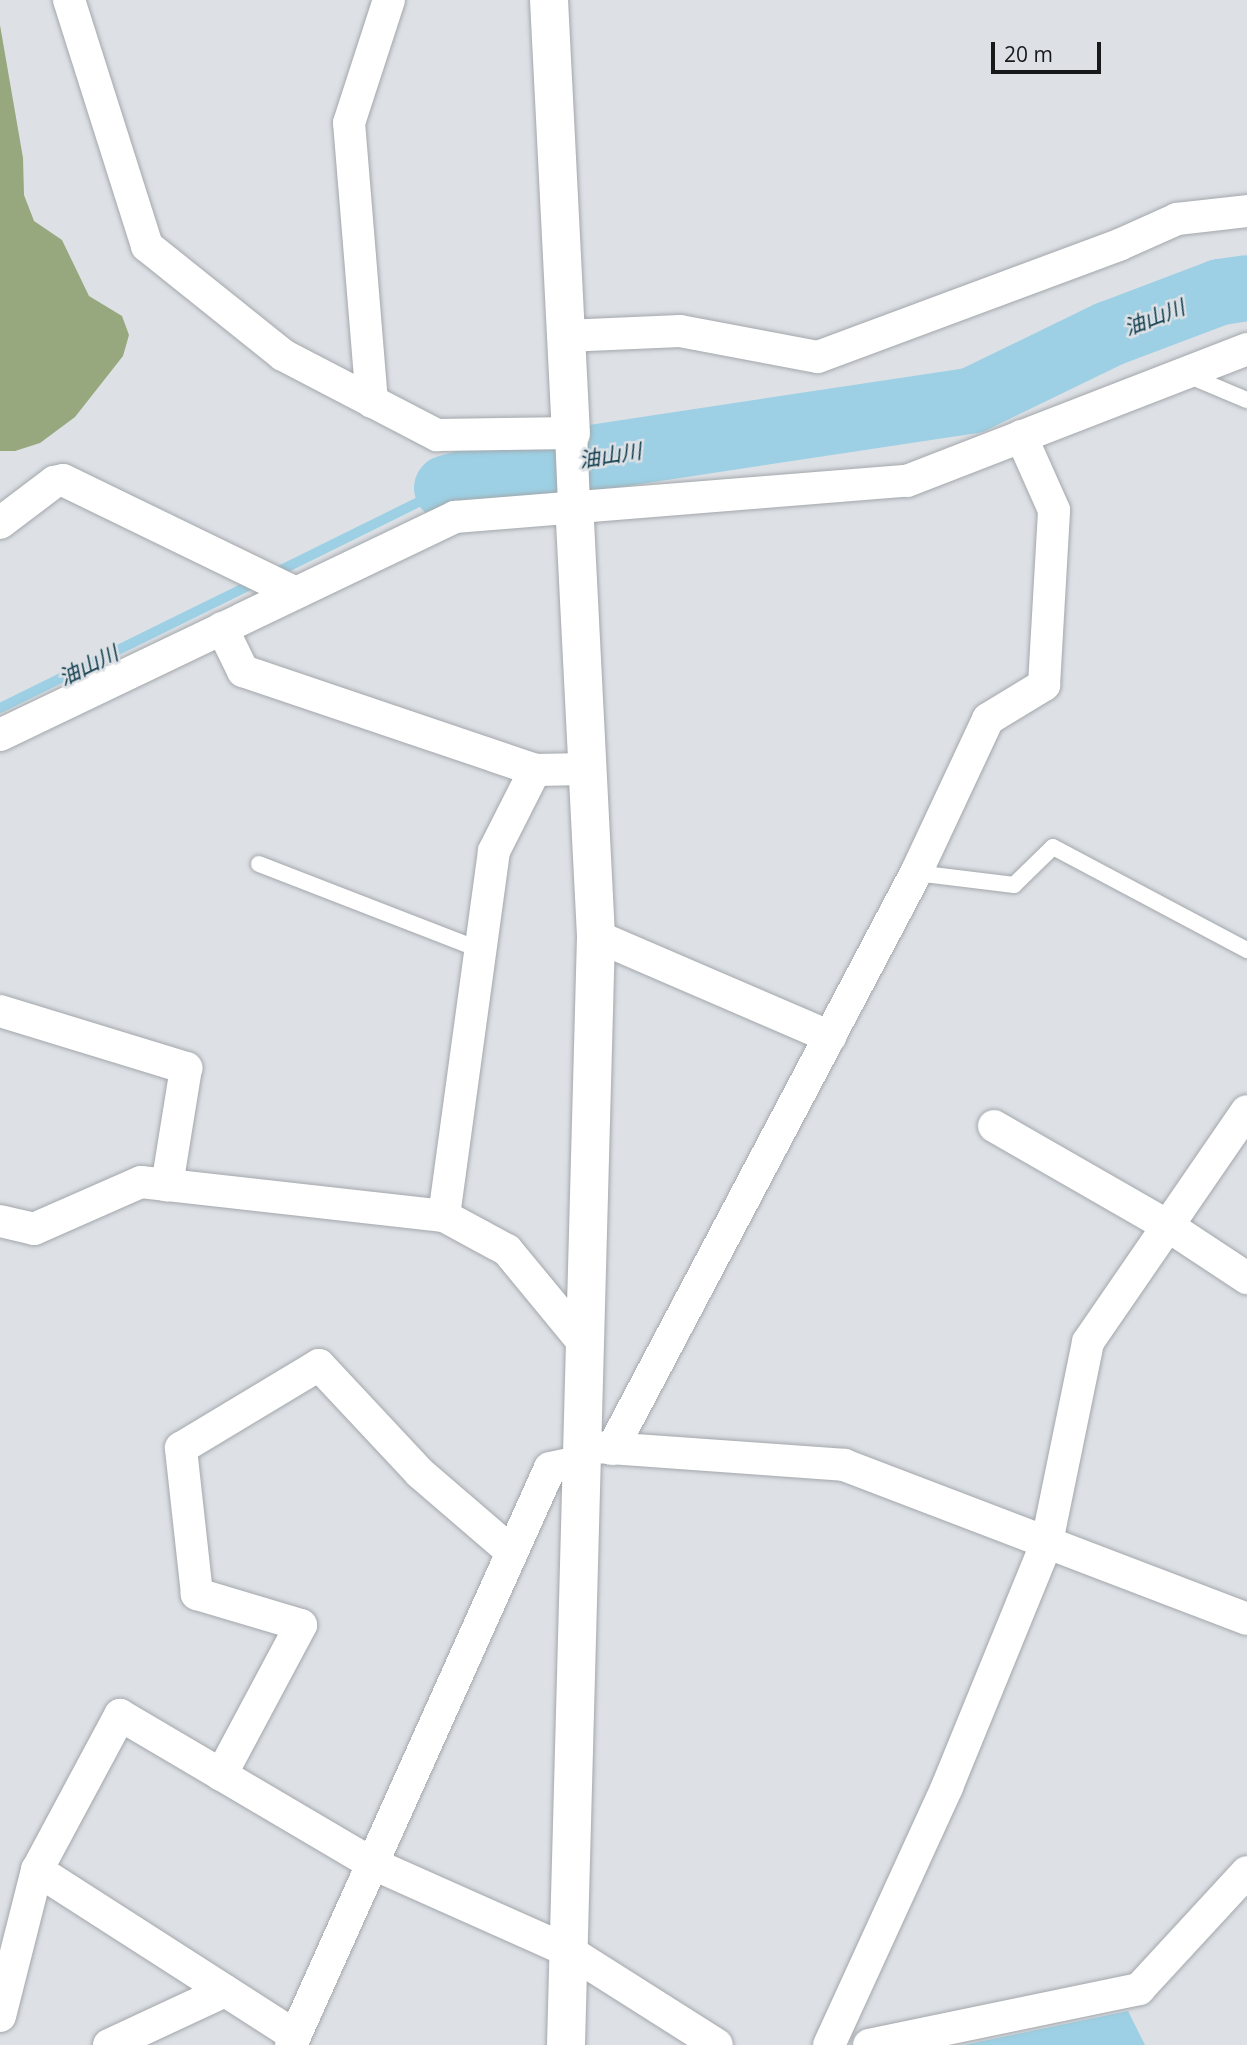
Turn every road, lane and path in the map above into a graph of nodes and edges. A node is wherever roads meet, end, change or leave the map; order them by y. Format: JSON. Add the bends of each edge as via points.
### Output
{"nodes":[{"id":1,"x":69,"y":0,"type":"edge"},
{"id":2,"x":389,"y":0,"type":"edge"},
{"id":3,"x":549,"y":0,"type":"edge"},
{"id":4,"x":1247,"y":211,"type":"edge"},
{"id":5,"x":565,"y":336,"type":"junction"},
{"id":6,"x":1247,"y":349,"type":"edge"},
{"id":7,"x":1182,"y":373,"type":"junction"},
{"id":8,"x":1247,"y":400,"type":"edge"},
{"id":9,"x":372,"y":401,"type":"junction"},
{"id":10,"x":570,"y":433,"type":"junction"},
{"id":11,"x":1021,"y":436,"type":"junction"},
{"id":12,"x":574,"y":505,"type":"junction"},
{"id":13,"x":0,"y":523,"type":"edge"},
{"id":14,"x":294,"y":592,"type":"junction"},
{"id":15,"x":222,"y":628,"type":"junction"},
{"id":16,"x":0,"y":735,"type":"edge"},
{"id":17,"x":588,"y":769,"type":"junction"},
{"id":18,"x":535,"y":770,"type":"junction"},
{"id":19,"x":259,"y":864,"type":"dead end"},
{"id":20,"x":916,"y":873,"type":"junction"},
{"id":21,"x":596,"y":936,"type":"junction"},
{"id":22,"x":478,"y":949,"type":"junction"},
{"id":23,"x":1247,"y":950,"type":"edge"},
{"id":24,"x":0,"y":1011,"type":"edge"},
{"id":25,"x":830,"y":1037,"type":"junction"},
{"id":26,"x":1247,"y":1111,"type":"edge"},
{"id":27,"x":994,"y":1126,"type":"dead end"},
{"id":28,"x":167,"y":1185,"type":"junction"},
{"id":29,"x":444,"y":1216,"type":"junction"},
{"id":30,"x":0,"y":1221,"type":"edge"},
{"id":31,"x":1168,"y":1226,"type":"junction"},
{"id":32,"x":1247,"y":1278,"type":"edge"},
{"id":33,"x":586,"y":1346,"type":"junction"},
{"id":34,"x":592,"y":1452,"type":"junction"},
{"id":35,"x":1047,"y":1542,"type":"junction"},
{"id":36,"x":512,"y":1552,"type":"junction"},
{"id":37,"x":1247,"y":1619,"type":"edge"},
{"id":38,"x":221,"y":1775,"type":"junction"},
{"id":39,"x":371,"y":1863,"type":"junction"},
{"id":40,"x":37,"y":1870,"type":"junction"},
{"id":41,"x":1247,"y":1872,"type":"edge"},
{"id":42,"x":569,"y":1951,"type":"junction"},
{"id":43,"x":225,"y":1991,"type":"junction"},
{"id":44,"x":0,"y":2016,"type":"edge"},
{"id":45,"x":292,"y":2040,"type":"edge"},
{"id":46,"x":110,"y":2045,"type":"edge"},
{"id":47,"x":566,"y":2045,"type":"edge"},
{"id":48,"x":717,"y":2045,"type":"edge"},
{"id":49,"x":830,"y":2045,"type":"edge"},
{"id":50,"x":869,"y":2045,"type":"edge"}],
"edges":[{"from":1,"to":9,"type":"street","via":[[147,246],[283,355]]},
{"from":2,"to":9,"type":"street","via":[[349,123]]},
{"from":3,"to":5,"type":"street"},
{"from":4,"to":5,"type":"street","via":[[1177,219],[818,357],[680,331]]},
{"from":5,"to":10,"type":"street"},
{"from":6,"to":7,"type":"street"},
{"from":7,"to":8,"type":"lane"},
{"from":7,"to":11,"type":"street"},
{"from":9,"to":10,"type":"street","via":[[437,435]]},
{"from":10,"to":12,"type":"street"},
{"from":11,"to":12,"type":"street","via":[[907,481]]},
{"from":11,"to":20,"type":"street","via":[[1054,510],[1044,685],[988,719]]},
{"from":12,"to":14,"type":"street","via":[[455,517]]},
{"from":12,"to":17,"type":"street"},
{"from":13,"to":14,"type":"street","via":[[63,480]]},
{"from":14,"to":15,"type":"street"},
{"from":15,"to":16,"type":"street"},
{"from":15,"to":18,"type":"street","via":[[243,671]]},
{"from":17,"to":18,"type":"street"},
{"from":17,"to":21,"type":"street"},
{"from":18,"to":22,"type":"street","via":[[495,851]]},
{"from":19,"to":22,"type":"lane"},
{"from":20,"to":23,"type":"lane","via":[[1014,885],[1053,847]]},
{"from":20,"to":25,"type":"street"},
{"from":21,"to":25,"type":"street"},
{"from":21,"to":33,"type":"street"},
{"from":22,"to":29,"type":"street"},
{"from":24,"to":28,"type":"street","via":[[186,1068]]},
{"from":25,"to":34,"type":"street"},
{"from":26,"to":31,"type":"street"},
{"from":27,"to":31,"type":"street"},
{"from":28,"to":29,"type":"street"},
{"from":28,"to":30,"type":"street","via":[[141,1182],[34,1229]]},
{"from":29,"to":33,"type":"street","via":[[507,1250]]},
{"from":31,"to":32,"type":"street"},
{"from":31,"to":35,"type":"street","via":[[1088,1342]]},
{"from":33,"to":34,"type":"street"},
{"from":34,"to":35,"type":"street","via":[[844,1465]]},
{"from":34,"to":36,"type":"street","via":[[550,1468]]},
{"from":34,"to":42,"type":"street"},
{"from":35,"to":37,"type":"street"},
{"from":35,"to":49,"type":"street","via":[[947,1787]]},
{"from":36,"to":38,"type":"street","via":[[420,1473],[319,1365],[181,1448],[197,1594],[301,1625]]},
{"from":36,"to":39,"type":"street"},
{"from":38,"to":39,"type":"street"},
{"from":38,"to":40,"type":"street","via":[[120,1715]]},
{"from":39,"to":42,"type":"street"},
{"from":39,"to":45,"type":"street"},
{"from":40,"to":43,"type":"street"},
{"from":40,"to":44,"type":"street"},
{"from":41,"to":50,"type":"street","via":[[1139,1989]]},
{"from":42,"to":47,"type":"street"},
{"from":42,"to":48,"type":"street"},
{"from":43,"to":45,"type":"street"},
{"from":43,"to":46,"type":"street"}]}
